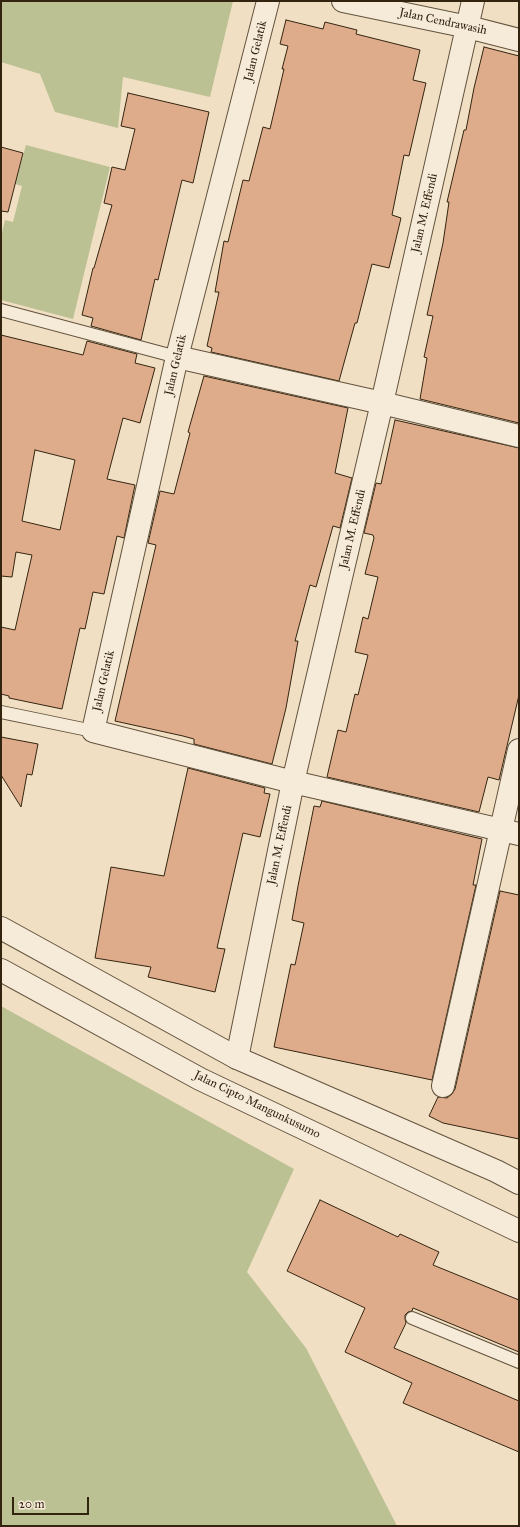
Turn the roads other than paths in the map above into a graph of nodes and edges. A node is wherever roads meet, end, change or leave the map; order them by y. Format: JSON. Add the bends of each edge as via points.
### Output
{"nodes":[{"id":1,"x":268,"y":1,"type":"edge"},
{"id":2,"x":343,"y":1,"type":"edge"},
{"id":3,"x":473,"y":1,"type":"edge"},
{"id":4,"x":468,"y":27,"type":"junction"},
{"id":5,"x":519,"y":40,"type":"edge"},
{"id":6,"x":1,"y":310,"type":"edge"},
{"id":7,"x":177,"y":357,"type":"junction"},
{"id":8,"x":382,"y":403,"type":"junction"},
{"id":9,"x":519,"y":436,"type":"edge"},
{"id":10,"x":1,"y":712,"type":"edge"},
{"id":11,"x":93,"y":731,"type":"junction"},
{"id":12,"x":519,"y":750,"type":"edge"},
{"id":13,"x":293,"y":782,"type":"junction"},
{"id":14,"x":510,"y":832,"type":"edge"},
{"id":15,"x":1,"y":928,"type":"edge"},
{"id":16,"x":1,"y":970,"type":"edge"},
{"id":17,"x":237,"y":1058,"type":"junction"},
{"id":18,"x":443,"y":1086,"type":"dead end"},
{"id":19,"x":519,"y":1183,"type":"edge"},
{"id":20,"x":519,"y":1230,"type":"edge"},
{"id":21,"x":412,"y":1318,"type":"dead end"},
{"id":22,"x":519,"y":1362,"type":"edge"}],
"edges":[{"from":1,"to":7,"type":"street","name":"Jalan Gelatik"},
{"from":2,"to":4,"type":"street","name":"Jalan Cendrawasih"},
{"from":3,"to":4,"type":"street","name":"Jalan M. Effendi"},
{"from":4,"to":5,"type":"street","name":"Jalan Cendrawasih"},
{"from":4,"to":8,"type":"street","name":"Jalan M. Effendi"},
{"from":6,"to":7,"type":"lane"},
{"from":7,"to":8,"type":"street"},
{"from":7,"to":11,"type":"street","name":"Jalan Gelatik"},
{"from":8,"to":9,"type":"street"},
{"from":8,"to":13,"type":"street","name":"Jalan M. Effendi"},
{"from":10,"to":11,"type":"lane"},
{"from":11,"to":13,"type":"street"},
{"from":12,"to":14,"type":"street"},
{"from":13,"to":14,"type":"street"},
{"from":13,"to":17,"type":"street","name":"Jalan M. Effendi"},
{"from":14,"to":18,"type":"street"},
{"from":15,"to":17,"type":"street"},
{"from":16,"to":20,"type":"street","name":"Jalan Cipto Mangunkusumo","via":[[200,1079]]},
{"from":17,"to":19,"type":"street"},
{"from":21,"to":22,"type":"lane"}]}
